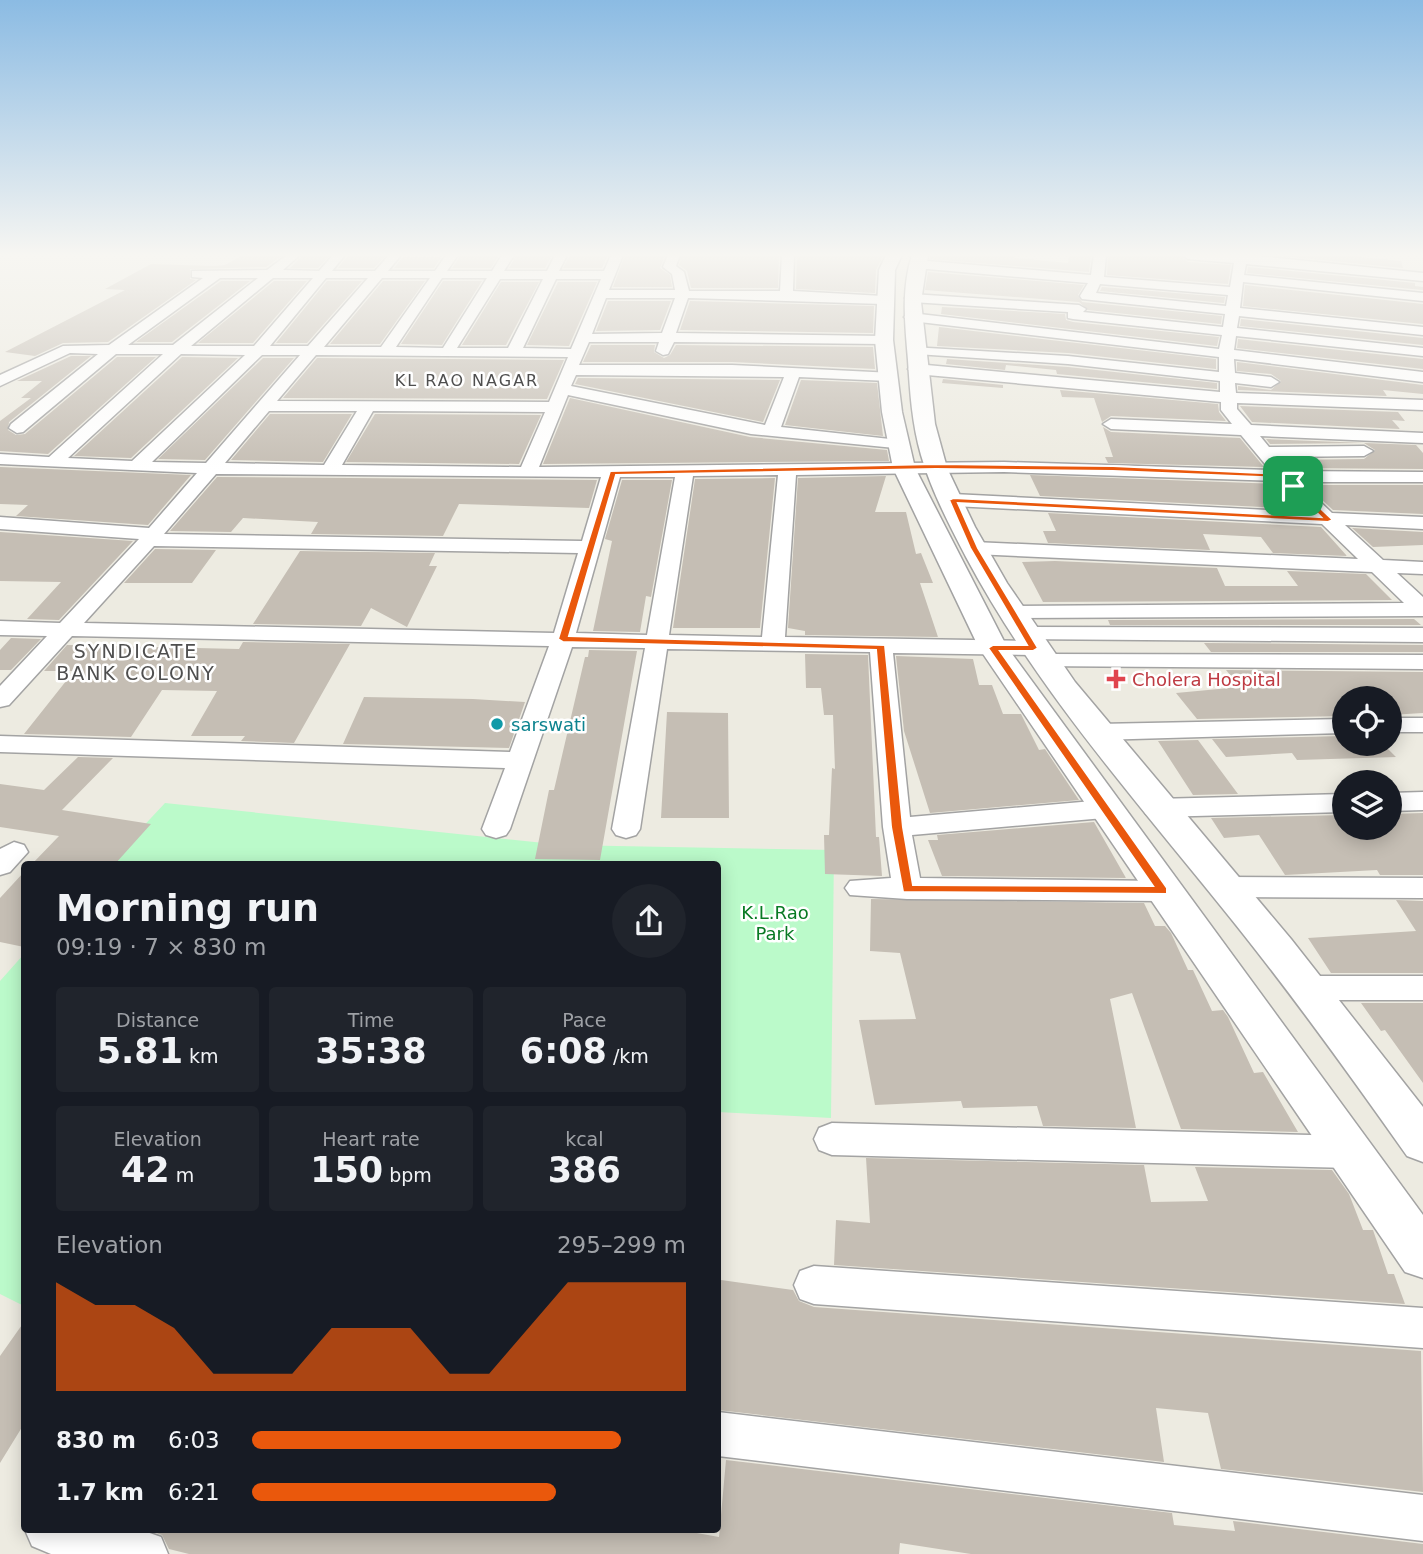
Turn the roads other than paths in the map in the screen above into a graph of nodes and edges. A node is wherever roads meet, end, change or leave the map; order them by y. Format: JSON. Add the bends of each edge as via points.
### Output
{"nodes":[{"id":1,"x":143,"y":328,"type":"edge"},
{"id":2,"x":205,"y":328,"type":"edge"},
{"id":3,"x":277,"y":328,"type":"edge"},
{"id":4,"x":333,"y":328,"type":"edge"},
{"id":5,"x":402,"y":328,"type":"edge"},
{"id":6,"x":463,"y":328,"type":"edge"},
{"id":7,"x":526,"y":328,"type":"edge"},
{"id":8,"x":587,"y":328,"type":"edge"},
{"id":9,"x":671,"y":328,"type":"edge"},
{"id":10,"x":890,"y":328,"type":"edge"},
{"id":11,"x":904,"y":328,"type":"edge"},
{"id":12,"x":1023,"y":328,"type":"edge"},
{"id":13,"x":1071,"y":328,"type":"edge"},
{"id":14,"x":1190,"y":328,"type":"edge"},
{"id":15,"x":1231,"y":328,"type":"edge"},
{"id":16,"x":1230,"y":333,"type":"junction"},
{"id":17,"x":1068,"y":336,"type":"junction"},
{"id":18,"x":668,"y":337,"type":"junction"},
{"id":19,"x":884,"y":340,"type":"junction"},
{"id":20,"x":580,"y":346,"type":"junction"},
{"id":21,"x":179,"y":348,"type":"junction"},
{"id":22,"x":113,"y":349,"type":"junction"},
{"id":23,"x":313,"y":350,"type":"junction"},
{"id":24,"x":386,"y":351,"type":"junction"},
{"id":25,"x":257,"y":352,"type":"junction"},
{"id":26,"x":447,"y":352,"type":"junction"},
{"id":27,"x":1423,"y":352,"type":"edge"},
{"id":28,"x":513,"y":353,"type":"junction"},
{"id":29,"x":1226,"y":354,"type":"junction"},
{"id":30,"x":1060,"y":360,"type":"junction"},
{"id":31,"x":907,"y":365,"type":"junction"},
{"id":32,"x":571,"y":370,"type":"junction"},
{"id":33,"x":793,"y":372,"type":"junction"},
{"id":34,"x":654,"y":375,"type":"junction"},
{"id":35,"x":1225,"y":377,"type":"junction"},
{"id":36,"x":1423,"y":377,"type":"edge"},
{"id":37,"x":0,"y":381,"type":"edge"},
{"id":38,"x":1053,"y":381,"type":"junction"},
{"id":39,"x":563,"y":389,"type":"junction"},
{"id":40,"x":1228,"y":396,"type":"junction"},
{"id":41,"x":1384,"y":396,"type":"dead end"},
{"id":42,"x":1416,"y":405,"type":"edge"},
{"id":43,"x":265,"y":406,"type":"junction"},
{"id":44,"x":368,"y":406,"type":"junction"},
{"id":45,"x":556,"y":407,"type":"junction"},
{"id":46,"x":1423,"y":423,"type":"edge"},
{"id":47,"x":1111,"y":424,"type":"dead end"},
{"id":48,"x":17,"y":428,"type":"dead end"},
{"id":49,"x":1245,"y":429,"type":"junction"},
{"id":50,"x":771,"y":431,"type":"junction"},
{"id":51,"x":1423,"y":438,"type":"edge"},
{"id":52,"x":1264,"y":452,"type":"junction"},
{"id":53,"x":1423,"y":452,"type":"edge"},
{"id":54,"x":0,"y":459,"type":"edge"},
{"id":55,"x":913,"y":459,"type":"junction"},
{"id":56,"x":54,"y":461,"type":"junction"},
{"id":57,"x":136,"y":467,"type":"junction"},
{"id":58,"x":213,"y":467,"type":"junction"},
{"id":59,"x":331,"y":468,"type":"junction"},
{"id":60,"x":787,"y":471,"type":"junction"},
{"id":61,"x":612,"y":472,"type":"junction"},
{"id":62,"x":685,"y":472,"type":"junction"},
{"id":63,"x":528,"y":473,"type":"junction"},
{"id":64,"x":1284,"y":476,"type":"junction"},
{"id":65,"x":1423,"y":477,"type":"edge"},
{"id":66,"x":953,"y":500,"type":"junction"},
{"id":67,"x":1328,"y":520,"type":"junction"},
{"id":68,"x":0,"y":523,"type":"edge"},
{"id":69,"x":1423,"y":523,"type":"edge"},
{"id":70,"x":151,"y":537,"type":"junction"},
{"id":71,"x":590,"y":547,"type":"junction"},
{"id":72,"x":974,"y":548,"type":"junction"},
{"id":73,"x":1378,"y":567,"type":"junction"},
{"id":74,"x":1423,"y":568,"type":"edge"},
{"id":75,"x":1423,"y":609,"type":"edge"},
{"id":76,"x":0,"y":628,"type":"edge"},
{"id":77,"x":66,"y":629,"type":"junction"},
{"id":78,"x":1423,"y":635,"type":"edge"},
{"id":79,"x":563,"y":639,"type":"junction"},
{"id":80,"x":1028,"y":639,"type":"junction"},
{"id":81,"x":657,"y":641,"type":"junction"},
{"id":82,"x":773,"y":644,"type":"junction"},
{"id":83,"x":881,"y":647,"type":"junction"},
{"id":84,"x":993,"y":648,"type":"junction"},
{"id":85,"x":1423,"y":662,"type":"edge"},
{"id":86,"x":0,"y":700,"type":"edge"},
{"id":87,"x":1423,"y":724,"type":"edge"},
{"id":88,"x":1402,"y":725,"type":"edge"},
{"id":89,"x":1332,"y":726,"type":"edge"},
{"id":90,"x":1098,"y":732,"type":"junction"},
{"id":91,"x":0,"y":744,"type":"edge"},
{"id":92,"x":519,"y":760,"type":"junction"},
{"id":93,"x":1423,"y":801,"type":"edge"},
{"id":94,"x":1402,"y":802,"type":"edge"},
{"id":95,"x":1332,"y":803,"type":"edge"},
{"id":96,"x":1156,"y":808,"type":"junction"},
{"id":97,"x":1104,"y":809,"type":"junction"},
{"id":98,"x":897,"y":827,"type":"junction"},
{"id":99,"x":496,"y":829,"type":"dead end"},
{"id":100,"x":626,"y":829,"type":"dead end"},
{"id":101,"x":1226,"y":887,"type":"junction"},
{"id":102,"x":860,"y":888,"type":"dead end"},
{"id":103,"x":1423,"y":888,"type":"edge"},
{"id":104,"x":907,"y":889,"type":"junction"},
{"id":105,"x":1163,"y":891,"type":"junction"},
{"id":106,"x":1308,"y":988,"type":"junction"},
{"id":107,"x":1423,"y":988,"type":"edge"},
{"id":108,"x":1412,"y":1112,"type":"edge"},
{"id":109,"x":832,"y":1139,"type":"dead end"},
{"id":110,"x":1423,"y":1142,"type":"edge"},
{"id":111,"x":1350,"y":1152,"type":"junction"},
{"id":112,"x":1423,"y":1255,"type":"edge"},
{"id":113,"x":814,"y":1285,"type":"dead end"},
{"id":114,"x":1423,"y":1328,"type":"edge"},
{"id":115,"x":721,"y":1434,"type":"edge"},
{"id":116,"x":1423,"y":1518,"type":"edge"},
{"id":117,"x":60,"y":1533,"type":"edge"},
{"id":118,"x":144,"y":1554,"type":"edge"}],
"edges":[{"from":1,"to":22,"type":"street"},
{"from":2,"to":21,"type":"street"},
{"from":3,"to":25,"type":"street"},
{"from":4,"to":23,"type":"street"},
{"from":5,"to":24,"type":"street"},
{"from":6,"to":26,"type":"street"},
{"from":7,"to":28,"type":"street"},
{"from":8,"to":20,"type":"street"},
{"from":9,"to":18,"type":"street"},
{"from":10,"to":19,"type":"street"},
{"from":11,"to":31,"type":"street"},
{"from":12,"to":17,"type":"street"},
{"from":13,"to":17,"type":"street"},
{"from":14,"to":16,"type":"street"},
{"from":15,"to":16,"type":"street"},
{"from":16,"to":27,"type":"street"},
{"from":16,"to":29,"type":"street"},
{"from":17,"to":29,"type":"street"},
{"from":17,"to":30,"type":"street"},
{"from":18,"to":19,"type":"street","via":[[770,332]]},
{"from":18,"to":20,"type":"street"},
{"from":18,"to":34,"type":"street"},
{"from":19,"to":31,"type":"street"},
{"from":20,"to":28,"type":"street"},
{"from":20,"to":32,"type":"street"},
{"from":21,"to":22,"type":"street"},
{"from":21,"to":25,"type":"street"},
{"from":21,"to":56,"type":"street"},
{"from":22,"to":37,"type":"street","via":[[68,349]]},
{"from":22,"to":48,"type":"street"},
{"from":23,"to":24,"type":"street"},
{"from":23,"to":25,"type":"street"},
{"from":23,"to":43,"type":"street"},
{"from":24,"to":26,"type":"street"},
{"from":25,"to":57,"type":"street"},
{"from":26,"to":28,"type":"street"},
{"from":29,"to":35,"type":"street"},
{"from":29,"to":36,"type":"street"},
{"from":30,"to":31,"type":"street"},
{"from":30,"to":35,"type":"street"},
{"from":30,"to":38,"type":"street"},
{"from":31,"to":33,"type":"street"},
{"from":31,"to":38,"type":"street"},
{"from":31,"to":55,"type":"street"},
{"from":32,"to":34,"type":"street"},
{"from":32,"to":39,"type":"street"},
{"from":33,"to":34,"type":"street"},
{"from":33,"to":50,"type":"street"},
{"from":35,"to":40,"type":"street"},
{"from":35,"to":41,"type":"street"},
{"from":38,"to":40,"type":"street"},
{"from":39,"to":45,"type":"street"},
{"from":39,"to":50,"type":"street"},
{"from":40,"to":42,"type":"street"},
{"from":40,"to":49,"type":"street","via":[[1229,410]]},
{"from":42,"to":46,"type":"street"},
{"from":43,"to":44,"type":"street"},
{"from":43,"to":58,"type":"street"},
{"from":44,"to":45,"type":"street"},
{"from":44,"to":59,"type":"street"},
{"from":45,"to":63,"type":"street"},
{"from":47,"to":49,"type":"street"},
{"from":49,"to":51,"type":"street"},
{"from":49,"to":52,"type":"street"},
{"from":50,"to":55,"type":"street"},
{"from":52,"to":53,"type":"street"},
{"from":52,"to":64,"type":"street"},
{"from":54,"to":56,"type":"street"},
{"from":55,"to":60,"type":"street"},
{"from":55,"to":64,"type":"street"},
{"from":55,"to":66,"type":"street"},
{"from":55,"to":84,"type":"street"},
{"from":56,"to":57,"type":"street"},
{"from":57,"to":58,"type":"street"},
{"from":58,"to":59,"type":"street"},
{"from":58,"to":70,"type":"street"},
{"from":59,"to":63,"type":"street"},
{"from":60,"to":62,"type":"street"},
{"from":60,"to":82,"type":"street"},
{"from":61,"to":62,"type":"street"},
{"from":61,"to":63,"type":"street"},
{"from":61,"to":71,"type":"street"},
{"from":62,"to":81,"type":"street"},
{"from":64,"to":65,"type":"street"},
{"from":64,"to":67,"type":"street"},
{"from":66,"to":67,"type":"street"},
{"from":66,"to":72,"type":"street"},
{"from":67,"to":69,"type":"street"},
{"from":67,"to":73,"type":"street"},
{"from":68,"to":70,"type":"street"},
{"from":70,"to":71,"type":"street"},
{"from":70,"to":77,"type":"street"},
{"from":71,"to":79,"type":"street"},
{"from":72,"to":73,"type":"street"},
{"from":72,"to":80,"type":"street"},
{"from":73,"to":74,"type":"street"},
{"from":73,"to":75,"type":"street"},
{"from":75,"to":80,"type":"street"},
{"from":76,"to":77,"type":"street"},
{"from":77,"to":79,"type":"street"},
{"from":77,"to":86,"type":"street"},
{"from":78,"to":80,"type":"street"},
{"from":79,"to":81,"type":"street"},
{"from":79,"to":92,"type":"street"},
{"from":80,"to":84,"type":"street"},
{"from":80,"to":85,"type":"street"},
{"from":80,"to":90,"type":"street"},
{"from":81,"to":82,"type":"street"},
{"from":81,"to":100,"type":"street"},
{"from":82,"to":83,"type":"street"},
{"from":83,"to":84,"type":"street"},
{"from":83,"to":98,"type":"street"},
{"from":84,"to":97,"type":"street"},
{"from":87,"to":88,"type":"street"},
{"from":89,"to":90,"type":"street"},
{"from":90,"to":96,"type":"street"},
{"from":91,"to":92,"type":"street"},
{"from":92,"to":99,"type":"street"},
{"from":93,"to":94,"type":"street"},
{"from":95,"to":96,"type":"street"},
{"from":96,"to":101,"type":"street"},
{"from":97,"to":98,"type":"street"},
{"from":97,"to":105,"type":"street"},
{"from":98,"to":104,"type":"street"},
{"from":101,"to":103,"type":"street"},
{"from":101,"to":106,"type":"street"},
{"from":102,"to":104,"type":"street"},
{"from":104,"to":105,"type":"street"},
{"from":105,"to":111,"type":"street"},
{"from":106,"to":107,"type":"street"},
{"from":106,"to":108,"type":"street"},
{"from":108,"to":110,"type":"street"},
{"from":109,"to":111,"type":"street"},
{"from":111,"to":112,"type":"street"},
{"from":113,"to":114,"type":"street"},
{"from":115,"to":116,"type":"street"},
{"from":117,"to":118,"type":"street"}]}
